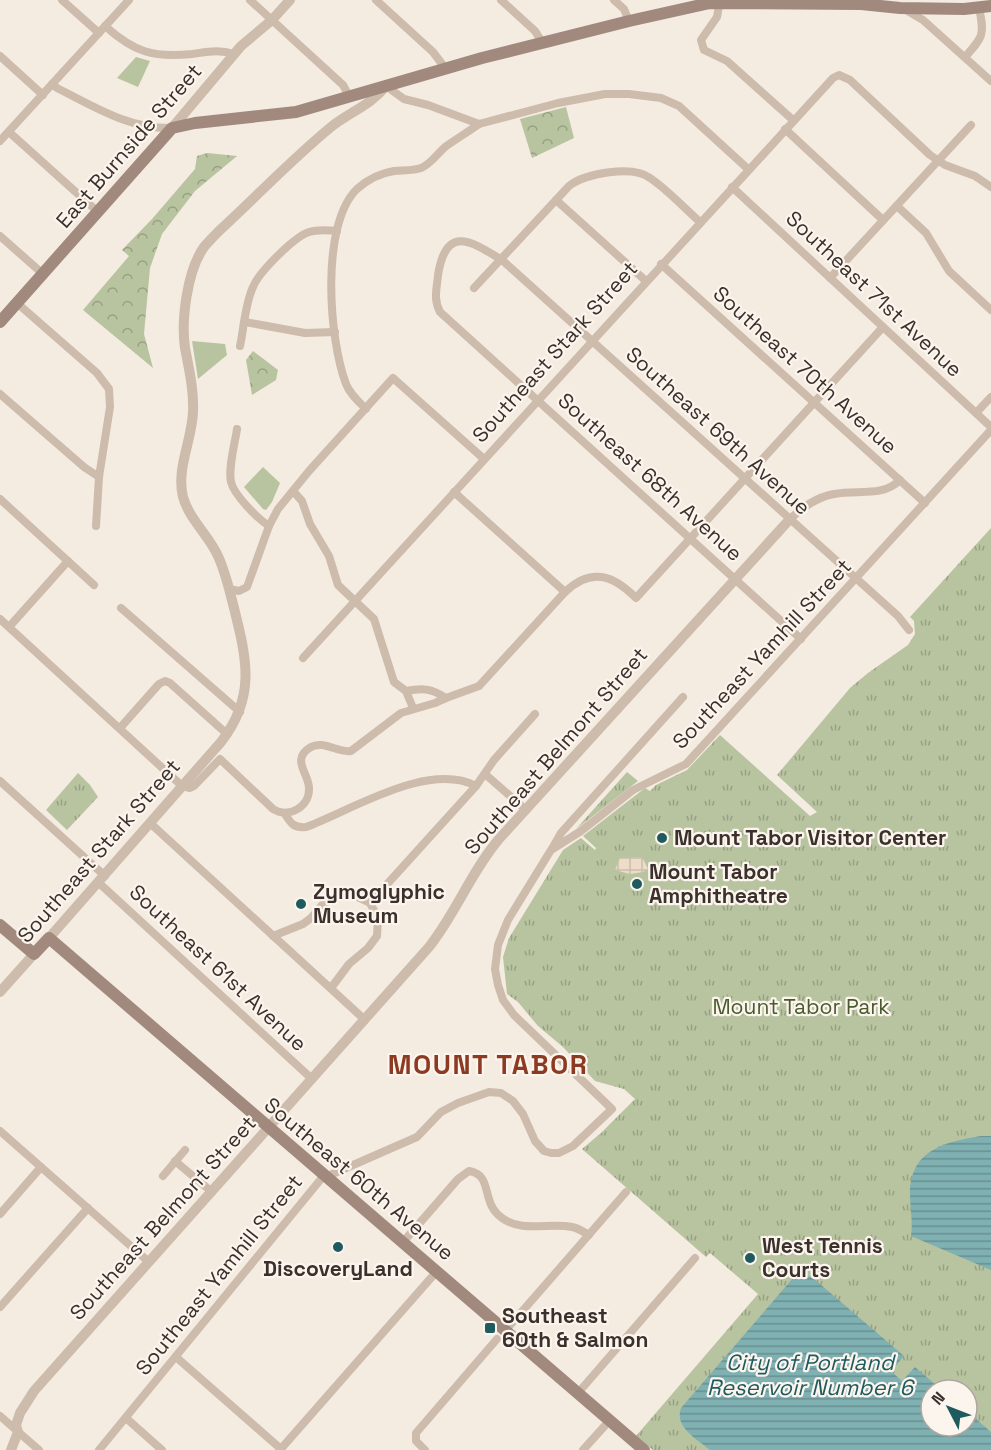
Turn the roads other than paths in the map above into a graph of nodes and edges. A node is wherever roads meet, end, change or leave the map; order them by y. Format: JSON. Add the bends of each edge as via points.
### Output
{"nodes":[{"id":1,"x":62,"y":0,"type":"edge"},
{"id":2,"x":129,"y":0,"type":"edge"},
{"id":3,"x":249,"y":0,"type":"edge"},
{"id":4,"x":290,"y":0,"type":"edge"},
{"id":5,"x":376,"y":0,"type":"edge"},
{"id":6,"x":501,"y":0,"type":"edge"},
{"id":7,"x":615,"y":0,"type":"edge"},
{"id":8,"x":932,"y":0,"type":"edge"},
{"id":9,"x":720,"y":1,"type":"edge"},
{"id":10,"x":861,"y":2,"type":"edge"},
{"id":11,"x":896,"y":4,"type":"edge"},
{"id":12,"x":985,"y":7,"type":"edge"},
{"id":13,"x":946,"y":8,"type":"junction"},
{"id":14,"x":272,"y":20,"type":"junction"},
{"id":15,"x":629,"y":21,"type":"junction"},
{"id":16,"x":102,"y":30,"type":"junction"},
{"id":17,"x":542,"y":42,"type":"junction"},
{"id":18,"x":234,"y":54,"type":"junction"},
{"id":19,"x":0,"y":56,"type":"edge"},
{"id":20,"x":965,"y":57,"type":"junction"},
{"id":21,"x":445,"y":68,"type":"junction"},
{"id":22,"x":991,"y":81,"type":"edge"},
{"id":23,"x":52,"y":84,"type":"junction"},
{"id":24,"x":386,"y":86,"type":"junction"},
{"id":25,"x":43,"y":95,"type":"junction"},
{"id":26,"x":349,"y":96,"type":"junction"},
{"id":27,"x":793,"y":120,"type":"junction"},
{"id":28,"x":479,"y":124,"type":"junction"},
{"id":29,"x":970,"y":125,"type":"dead end"},
{"id":30,"x":172,"y":128,"type":"junction"},
{"id":31,"x":785,"y":129,"type":"junction"},
{"id":32,"x":9,"y":132,"type":"junction"},
{"id":33,"x":0,"y":141,"type":"edge"},
{"id":34,"x":938,"y":161,"type":"junction"},
{"id":35,"x":748,"y":169,"type":"junction"},
{"id":36,"x":732,"y":187,"type":"junction"},
{"id":37,"x":991,"y":187,"type":"edge"},
{"id":38,"x":556,"y":200,"type":"junction"},
{"id":39,"x":897,"y":206,"type":"junction"},
{"id":40,"x":98,"y":212,"type":"junction"},
{"id":41,"x":883,"y":220,"type":"junction"},
{"id":42,"x":700,"y":222,"type":"junction"},
{"id":43,"x":337,"y":231,"type":"junction"},
{"id":44,"x":0,"y":236,"type":"edge"},
{"id":45,"x":502,"y":260,"type":"junction"},
{"id":46,"x":661,"y":264,"type":"junction"},
{"id":47,"x":43,"y":274,"type":"junction"},
{"id":48,"x":830,"y":278,"type":"junction"},
{"id":49,"x":646,"y":281,"type":"junction"},
{"id":50,"x":474,"y":288,"type":"dead end"},
{"id":51,"x":17,"y":303,"type":"junction"},
{"id":52,"x":991,"y":310,"type":"edge"},
{"id":53,"x":447,"y":319,"type":"joint"},
{"id":54,"x":0,"y":322,"type":"edge"},
{"id":55,"x":246,"y":322,"type":"junction"},
{"id":56,"x":883,"y":327,"type":"junction"},
{"id":57,"x":335,"y":332,"type":"junction"},
{"id":58,"x":592,"y":340,"type":"junction"},
{"id":59,"x":240,"y":346,"type":"dead end"},
{"id":60,"x":0,"y":394,"type":"edge"},
{"id":61,"x":991,"y":397,"type":"edge"},
{"id":62,"x":537,"y":400,"type":"junction"},
{"id":63,"x":814,"y":402,"type":"junction"},
{"id":64,"x":366,"y":409,"type":"junction"},
{"id":65,"x":976,"y":413,"type":"junction"},
{"id":66,"x":237,"y":429,"type":"dead end"},
{"id":67,"x":991,"y":429,"type":"edge"},
{"id":68,"x":484,"y":459,"type":"junction"},
{"id":69,"x":99,"y":477,"type":"junction"},
{"id":70,"x":744,"y":479,"type":"junction"},
{"id":71,"x":900,"y":480,"type":"junction"},
{"id":72,"x":293,"y":491,"type":"junction"},
{"id":73,"x":454,"y":492,"type":"junction"},
{"id":74,"x":0,"y":500,"type":"edge"},
{"id":75,"x":925,"y":503,"type":"junction"},
{"id":76,"x":790,"y":519,"type":"junction"},
{"id":77,"x":96,"y":526,"type":"dead end"},
{"id":78,"x":269,"y":526,"type":"junction"},
{"id":79,"x":690,"y":538,"type":"junction"},
{"id":80,"x":68,"y":561,"type":"junction"},
{"id":81,"x":735,"y":579,"type":"junction"},
{"id":82,"x":856,"y":579,"type":"junction"},
{"id":83,"x":94,"y":585,"type":"dead end"},
{"id":84,"x":229,"y":590,"type":"junction"},
{"id":85,"x":565,"y":592,"type":"junction"},
{"id":86,"x":354,"y":602,"type":"junction"},
{"id":87,"x":121,"y":608,"type":"dead end"},
{"id":88,"x":0,"y":619,"type":"edge"},
{"id":89,"x":9,"y":627,"type":"junction"},
{"id":90,"x":909,"y":630,"type":"dead end"},
{"id":91,"x":801,"y":639,"type":"junction"},
{"id":92,"x":303,"y":658,"type":"dead end"},
{"id":93,"x":405,"y":691,"type":"junction"},
{"id":94,"x":683,"y":697,"type":"dead end"},
{"id":95,"x":446,"y":698,"type":"junction"},
{"id":96,"x":412,"y":708,"type":"junction"},
{"id":97,"x":240,"y":712,"type":"junction"},
{"id":98,"x":535,"y":714,"type":"dead end"},
{"id":99,"x":120,"y":728,"type":"junction"},
{"id":100,"x":227,"y":734,"type":"junction"},
{"id":101,"x":485,"y":774,"type":"junction"},
{"id":102,"x":0,"y":781,"type":"edge"},
{"id":103,"x":182,"y":786,"type":"junction"},
{"id":104,"x":476,"y":786,"type":"junction"},
{"id":105,"x":526,"y":810,"type":"junction"},
{"id":106,"x":285,"y":814,"type":"junction"},
{"id":107,"x":150,"y":823,"type":"junction"},
{"id":108,"x":551,"y":850,"type":"junction"},
{"id":109,"x":102,"y":879,"type":"junction"},
{"id":110,"x":370,"y":903,"type":"junction"},
{"id":111,"x":0,"y":925,"type":"edge"},
{"id":112,"x":273,"y":936,"type":"junction"},
{"id":113,"x":49,"y":938,"type":"junction"},
{"id":114,"x":34,"y":954,"type":"junction"},
{"id":115,"x":331,"y":988,"type":"junction"},
{"id":116,"x":0,"y":992,"type":"edge"},
{"id":117,"x":365,"y":1020,"type":"junction"},
{"id":118,"x":312,"y":1079,"type":"junction"},
{"id":119,"x":270,"y":1127,"type":"junction"},
{"id":120,"x":0,"y":1131,"type":"edge"},
{"id":121,"x":185,"y":1150,"type":"dead end"},
{"id":122,"x":176,"y":1161,"type":"junction"},
{"id":123,"x":41,"y":1167,"type":"junction"},
{"id":124,"x":327,"y":1175,"type":"junction"},
{"id":125,"x":163,"y":1176,"type":"dead end"},
{"id":126,"x":212,"y":1192,"type":"junction"},
{"id":127,"x":627,"y":1192,"type":"dead end"},
{"id":128,"x":88,"y":1208,"type":"junction"},
{"id":129,"x":0,"y":1214,"type":"edge"},
{"id":130,"x":589,"y":1235,"type":"junction"},
{"id":131,"x":404,"y":1241,"type":"junction"},
{"id":132,"x":695,"y":1258,"type":"dead end"},
{"id":133,"x":149,"y":1262,"type":"junction"},
{"id":134,"x":437,"y":1271,"type":"junction"},
{"id":135,"x":0,"y":1307,"type":"edge"},
{"id":136,"x":501,"y":1334,"type":"junction"},
{"id":137,"x":176,"y":1357,"type":"junction"},
{"id":138,"x":578,"y":1393,"type":"junction"},
{"id":139,"x":0,"y":1416,"type":"edge"},
{"id":140,"x":126,"y":1418,"type":"junction"},
{"id":141,"x":610,"y":1420,"type":"junction"},
{"id":142,"x":18,"y":1432,"type":"junction"},
{"id":143,"x":280,"y":1449,"type":"edge"},
{"id":144,"x":421,"y":1449,"type":"edge"},
{"id":145,"x":11,"y":1450,"type":"edge"},
{"id":146,"x":39,"y":1450,"type":"edge"},
{"id":147,"x":99,"y":1450,"type":"edge"},
{"id":148,"x":162,"y":1450,"type":"edge"},
{"id":149,"x":583,"y":1450,"type":"edge"},
{"id":150,"x":644,"y":1450,"type":"edge"}],
"edges":[{"from":1,"to":16,"type":"street"},
{"from":2,"to":16,"type":"street"},
{"from":3,"to":14,"type":"street"},
{"from":4,"to":14,"type":"street","name":"East Burnside Street"},
{"from":5,"to":21,"type":"street"},
{"from":6,"to":17,"type":"street"},
{"from":7,"to":15,"type":"street"},
{"from":8,"to":13,"type":"main road"},
{"from":9,"to":10,"type":"main road"},
{"from":9,"to":15,"type":"main road"},
{"from":9,"to":27,"type":"street","via":[[717,17],[701,40],[704,50],[727,61]]},
{"from":10,"to":11,"type":"main road"},
{"from":11,"to":13,"type":"main road"},
{"from":11,"to":20,"type":"street","via":[[923,20]]},
{"from":12,"to":13,"type":"main road"},
{"from":12,"to":20,"type":"street","via":[[982,37]]},
{"from":14,"to":18,"type":"street","name":"East Burnside Street"},
{"from":14,"to":26,"type":"street","via":[[343,85]]},
{"from":15,"to":17,"type":"main road"},
{"from":16,"to":18,"type":"street","via":[[149,54],[177,56],[218,50]]},
{"from":16,"to":23,"type":"street"},
{"from":17,"to":21,"type":"main road"},
{"from":18,"to":30,"type":"street","name":"East Burnside Street"},
{"from":19,"to":25,"type":"street"},
{"from":20,"to":22,"type":"street"},
{"from":21,"to":24,"type":"main road"},
{"from":23,"to":25,"type":"street"},
{"from":23,"to":30,"type":"street","via":[[127,122]]},
{"from":24,"to":26,"type":"main road"},
{"from":24,"to":28,"type":"street","via":[[404,99]]},
{"from":24,"to":84,"type":"street","name":"Southeast Stark Street","via":[[376,98],[323,134],[220,230],[205,246],[195,266],[184,322],[193,411],[182,490],[186,506],[222,564]]},
{"from":25,"to":32,"type":"street"},
{"from":26,"to":30,"type":"main road","via":[[296,112]]},
{"from":27,"to":31,"type":"street","name":"Southeast Stark Street"},
{"from":27,"to":34,"type":"street","name":"Southeast Stark Street","via":[[828,81],[839,75],[850,80]]},
{"from":28,"to":35,"type":"street","via":[[601,95],[661,98],[679,106]]},
{"from":28,"to":43,"type":"street","via":[[423,167],[386,172],[358,188],[341,214]]},
{"from":29,"to":34,"type":"street"},
{"from":30,"to":40,"type":"main road","name":"East Burnside Street"},
{"from":31,"to":35,"type":"street","name":"Southeast Stark Street"},
{"from":31,"to":41,"type":"street"},
{"from":32,"to":33,"type":"street"},
{"from":32,"to":40,"type":"street"},
{"from":34,"to":37,"type":"street"},
{"from":34,"to":39,"type":"street"},
{"from":35,"to":36,"type":"street","name":"Southeast Stark Street"},
{"from":36,"to":42,"type":"street","name":"Southeast Stark Street"},
{"from":36,"to":48,"type":"street","name":"Southeast 71st Avenue"},
{"from":38,"to":42,"type":"street","via":[[585,176],[625,172],[650,178]]},
{"from":38,"to":45,"type":"street"},
{"from":38,"to":49,"type":"street"},
{"from":39,"to":41,"type":"street"},
{"from":39,"to":52,"type":"street","via":[[926,233],[949,271]]},
{"from":40,"to":47,"type":"main road","name":"East Burnside Street"},
{"from":41,"to":48,"type":"street"},
{"from":42,"to":46,"type":"street","name":"Southeast Stark Street"},
{"from":43,"to":55,"type":"street","via":[[307,233],[266,268],[254,284]]},
{"from":43,"to":57,"type":"street","via":[[330,302]]},
{"from":44,"to":47,"type":"street"},
{"from":45,"to":50,"type":"street"},
{"from":45,"to":53,"type":"street","name":"Southeast 69th Avenue","via":[[469,242],[459,241],[445,250],[435,297]]},
{"from":45,"to":58,"type":"street","name":"Southeast 69th Avenue"},
{"from":46,"to":49,"type":"street","name":"Southeast Stark Street"},
{"from":46,"to":63,"type":"street","name":"Southeast 70th Avenue"},
{"from":47,"to":51,"type":"main road","name":"East Burnside Street"},
{"from":48,"to":56,"type":"street","name":"Southeast 71st Avenue"},
{"from":49,"to":58,"type":"street","name":"Southeast Stark Street"},
{"from":51,"to":54,"type":"main road","name":"East Burnside Street"},
{"from":51,"to":69,"type":"street","via":[[106,382],[110,407]]},
{"from":53,"to":62,"type":"street","name":"Southeast 68th Avenue"},
{"from":55,"to":57,"type":"street","via":[[305,333]]},
{"from":55,"to":59,"type":"street"},
{"from":56,"to":63,"type":"street"},
{"from":56,"to":65,"type":"street","name":"Southeast 71st Avenue"},
{"from":57,"to":64,"type":"street","via":[[346,384]]},
{"from":58,"to":62,"type":"street","name":"Southeast Stark Street"},
{"from":58,"to":70,"type":"street","name":"Southeast 69th Avenue"},
{"from":60,"to":69,"type":"street"},
{"from":61,"to":65,"type":"street"},
{"from":62,"to":68,"type":"street","name":"Southeast Stark Street"},
{"from":62,"to":79,"type":"street","name":"Southeast 68th Avenue"},
{"from":63,"to":70,"type":"street"},
{"from":63,"to":71,"type":"street","name":"Southeast 70th Avenue"},
{"from":64,"to":68,"type":"street","via":[[393,378]]},
{"from":64,"to":72,"type":"street"},
{"from":65,"to":67,"type":"street","name":"Southeast 71st Avenue"},
{"from":66,"to":78,"type":"street","via":[[231,482],[237,494]]},
{"from":67,"to":75,"type":"street","name":"Southeast Yamhill Street"},
{"from":68,"to":73,"type":"street","name":"Southeast Stark Street"},
{"from":69,"to":77,"type":"street"},
{"from":70,"to":76,"type":"street","name":"Southeast 69th Avenue"},
{"from":70,"to":79,"type":"street"},
{"from":71,"to":75,"type":"street","name":"Southeast 70th Avenue"},
{"from":71,"to":76,"type":"street","name":"Southeast Belmont Street","via":[[883,490],[824,497]]},
{"from":72,"to":78,"type":"street"},
{"from":72,"to":86,"type":"street","via":[[302,501],[329,556],[338,585]]},
{"from":73,"to":85,"type":"street"},
{"from":73,"to":86,"type":"street","name":"Southeast Stark Street"},
{"from":74,"to":80,"type":"street"},
{"from":75,"to":82,"type":"street","name":"Southeast Yamhill Street"},
{"from":76,"to":81,"type":"street","name":"Southeast Belmont Street"},
{"from":76,"to":82,"type":"street","name":"Southeast 69th Avenue"},
{"from":78,"to":84,"type":"street","via":[[249,584],[239,591]]},
{"from":79,"to":81,"type":"street","name":"Southeast 68th Avenue"},
{"from":79,"to":85,"type":"street","via":[[636,598],[619,583],[599,577],[580,580]]},
{"from":80,"to":83,"type":"street"},
{"from":80,"to":89,"type":"street"},
{"from":81,"to":91,"type":"street","name":"Southeast 68th Avenue"},
{"from":81,"to":105,"type":"street","name":"Southeast Belmont Street"},
{"from":82,"to":90,"type":"street","name":"Southeast 69th Avenue"},
{"from":82,"to":91,"type":"street","name":"Southeast Yamhill Street"},
{"from":84,"to":97,"type":"street","name":"Southeast Stark Street","via":[[246,663],[247,683]]},
{"from":85,"to":95,"type":"street","via":[[479,686]]},
{"from":86,"to":92,"type":"street","name":"Southeast Stark Street"},
{"from":86,"to":93,"type":"street","via":[[374,619],[394,682]]},
{"from":87,"to":97,"type":"street"},
{"from":88,"to":89,"type":"street"},
{"from":89,"to":99,"type":"street"},
{"from":91,"to":108,"type":"street","name":"Southeast Yamhill Street","via":[[686,764],[633,790]]},
{"from":93,"to":95,"type":"street","via":[[427,688]]},
{"from":93,"to":96,"type":"street"},
{"from":94,"to":108,"type":"street"},
{"from":95,"to":96,"type":"street"},
{"from":96,"to":106,"type":"street","via":[[351,751],[315,745],[306,751],[301,769],[309,786],[307,797],[297,809]]},
{"from":97,"to":100,"type":"street","name":"Southeast Stark Street"},
{"from":98,"to":101,"type":"street"},
{"from":99,"to":100,"type":"street","via":[[165,681]]},
{"from":99,"to":103,"type":"street"},
{"from":100,"to":103,"type":"street","name":"Southeast Stark Street"},
{"from":101,"to":104,"type":"street"},
{"from":101,"to":105,"type":"street"},
{"from":102,"to":109,"type":"street","name":"Southeast 61st Avenue"},
{"from":103,"to":106,"type":"street","via":[[194,786],[220,759],[273,809]]},
{"from":103,"to":107,"type":"street","name":"Southeast Stark Street"},
{"from":104,"to":106,"type":"street","via":[[431,778],[368,799],[306,827],[290,823]]},
{"from":104,"to":110,"type":"street"},
{"from":105,"to":117,"type":"street","name":"Southeast Belmont Street","via":[[485,858],[437,937]]},
{"from":107,"to":109,"type":"street","name":"Southeast Stark Street"},
{"from":107,"to":112,"type":"street"},
{"from":108,"to":124,"type":"street","name":"Southeast Yamhill Street","via":[[501,934],[496,957],[498,986],[514,1015],[612,1109],[573,1146],[550,1153],[535,1141],[513,1101],[501,1093],[489,1092],[441,1112],[417,1137]]},
{"from":109,"to":113,"type":"street","name":"Southeast Stark Street"},
{"from":109,"to":118,"type":"street","name":"Southeast 61st Avenue"},
{"from":110,"to":112,"type":"street","via":[[353,895],[334,898],[303,924]]},
{"from":110,"to":115,"type":"street","via":[[378,918],[377,936]]},
{"from":111,"to":114,"type":"main road"},
{"from":112,"to":115,"type":"street"},
{"from":113,"to":114,"type":"main road","name":"Southeast Stark Street"},
{"from":113,"to":119,"type":"main road","name":"Southeast 60th Avenue"},
{"from":114,"to":116,"type":"street","name":"Southeast Stark Street"},
{"from":115,"to":117,"type":"street"},
{"from":117,"to":118,"type":"street","name":"Southeast Belmont Street"},
{"from":118,"to":119,"type":"street","name":"Southeast Belmont Street"},
{"from":119,"to":124,"type":"main road","name":"Southeast 60th Avenue"},
{"from":119,"to":126,"type":"street","name":"Southeast Belmont Street"},
{"from":120,"to":123,"type":"street"},
{"from":121,"to":122,"type":"street"},
{"from":122,"to":125,"type":"street"},
{"from":122,"to":126,"type":"street"},
{"from":123,"to":128,"type":"street"},
{"from":123,"to":129,"type":"street"},
{"from":124,"to":131,"type":"main road","name":"Southeast 60th Avenue"},
{"from":124,"to":137,"type":"street","name":"Southeast Yamhill Street"},
{"from":126,"to":133,"type":"street","name":"Southeast Belmont Street"},
{"from":127,"to":130,"type":"street"},
{"from":128,"to":133,"type":"street"},
{"from":128,"to":135,"type":"street"},
{"from":130,"to":131,"type":"street","via":[[572,1227],[524,1226],[502,1218],[488,1200],[483,1179],[469,1171]]},
{"from":130,"to":136,"type":"street"},
{"from":131,"to":134,"type":"main road","name":"Southeast 60th Avenue"},
{"from":132,"to":138,"type":"street"},
{"from":133,"to":142,"type":"street","name":"Southeast Belmont Street","via":[[34,1391],[20,1413]]},
{"from":134,"to":136,"type":"main road","name":"Southeast 60th Avenue"},
{"from":134,"to":143,"type":"street"},
{"from":136,"to":138,"type":"main road","name":"Southeast 60th Avenue"},
{"from":136,"to":144,"type":"street","via":[[416,1433]]},
{"from":137,"to":140,"type":"street","name":"Southeast Yamhill Street"},
{"from":137,"to":143,"type":"street"},
{"from":138,"to":141,"type":"main road","name":"Southeast 60th Avenue"},
{"from":139,"to":142,"type":"street"},
{"from":140,"to":147,"type":"street","name":"Southeast Yamhill Street"},
{"from":140,"to":148,"type":"street"},
{"from":141,"to":149,"type":"street"},
{"from":141,"to":150,"type":"main road","name":"Southeast 60th Avenue"},
{"from":142,"to":145,"type":"street","name":"Southeast Belmont Street"},
{"from":142,"to":146,"type":"street"}]}
